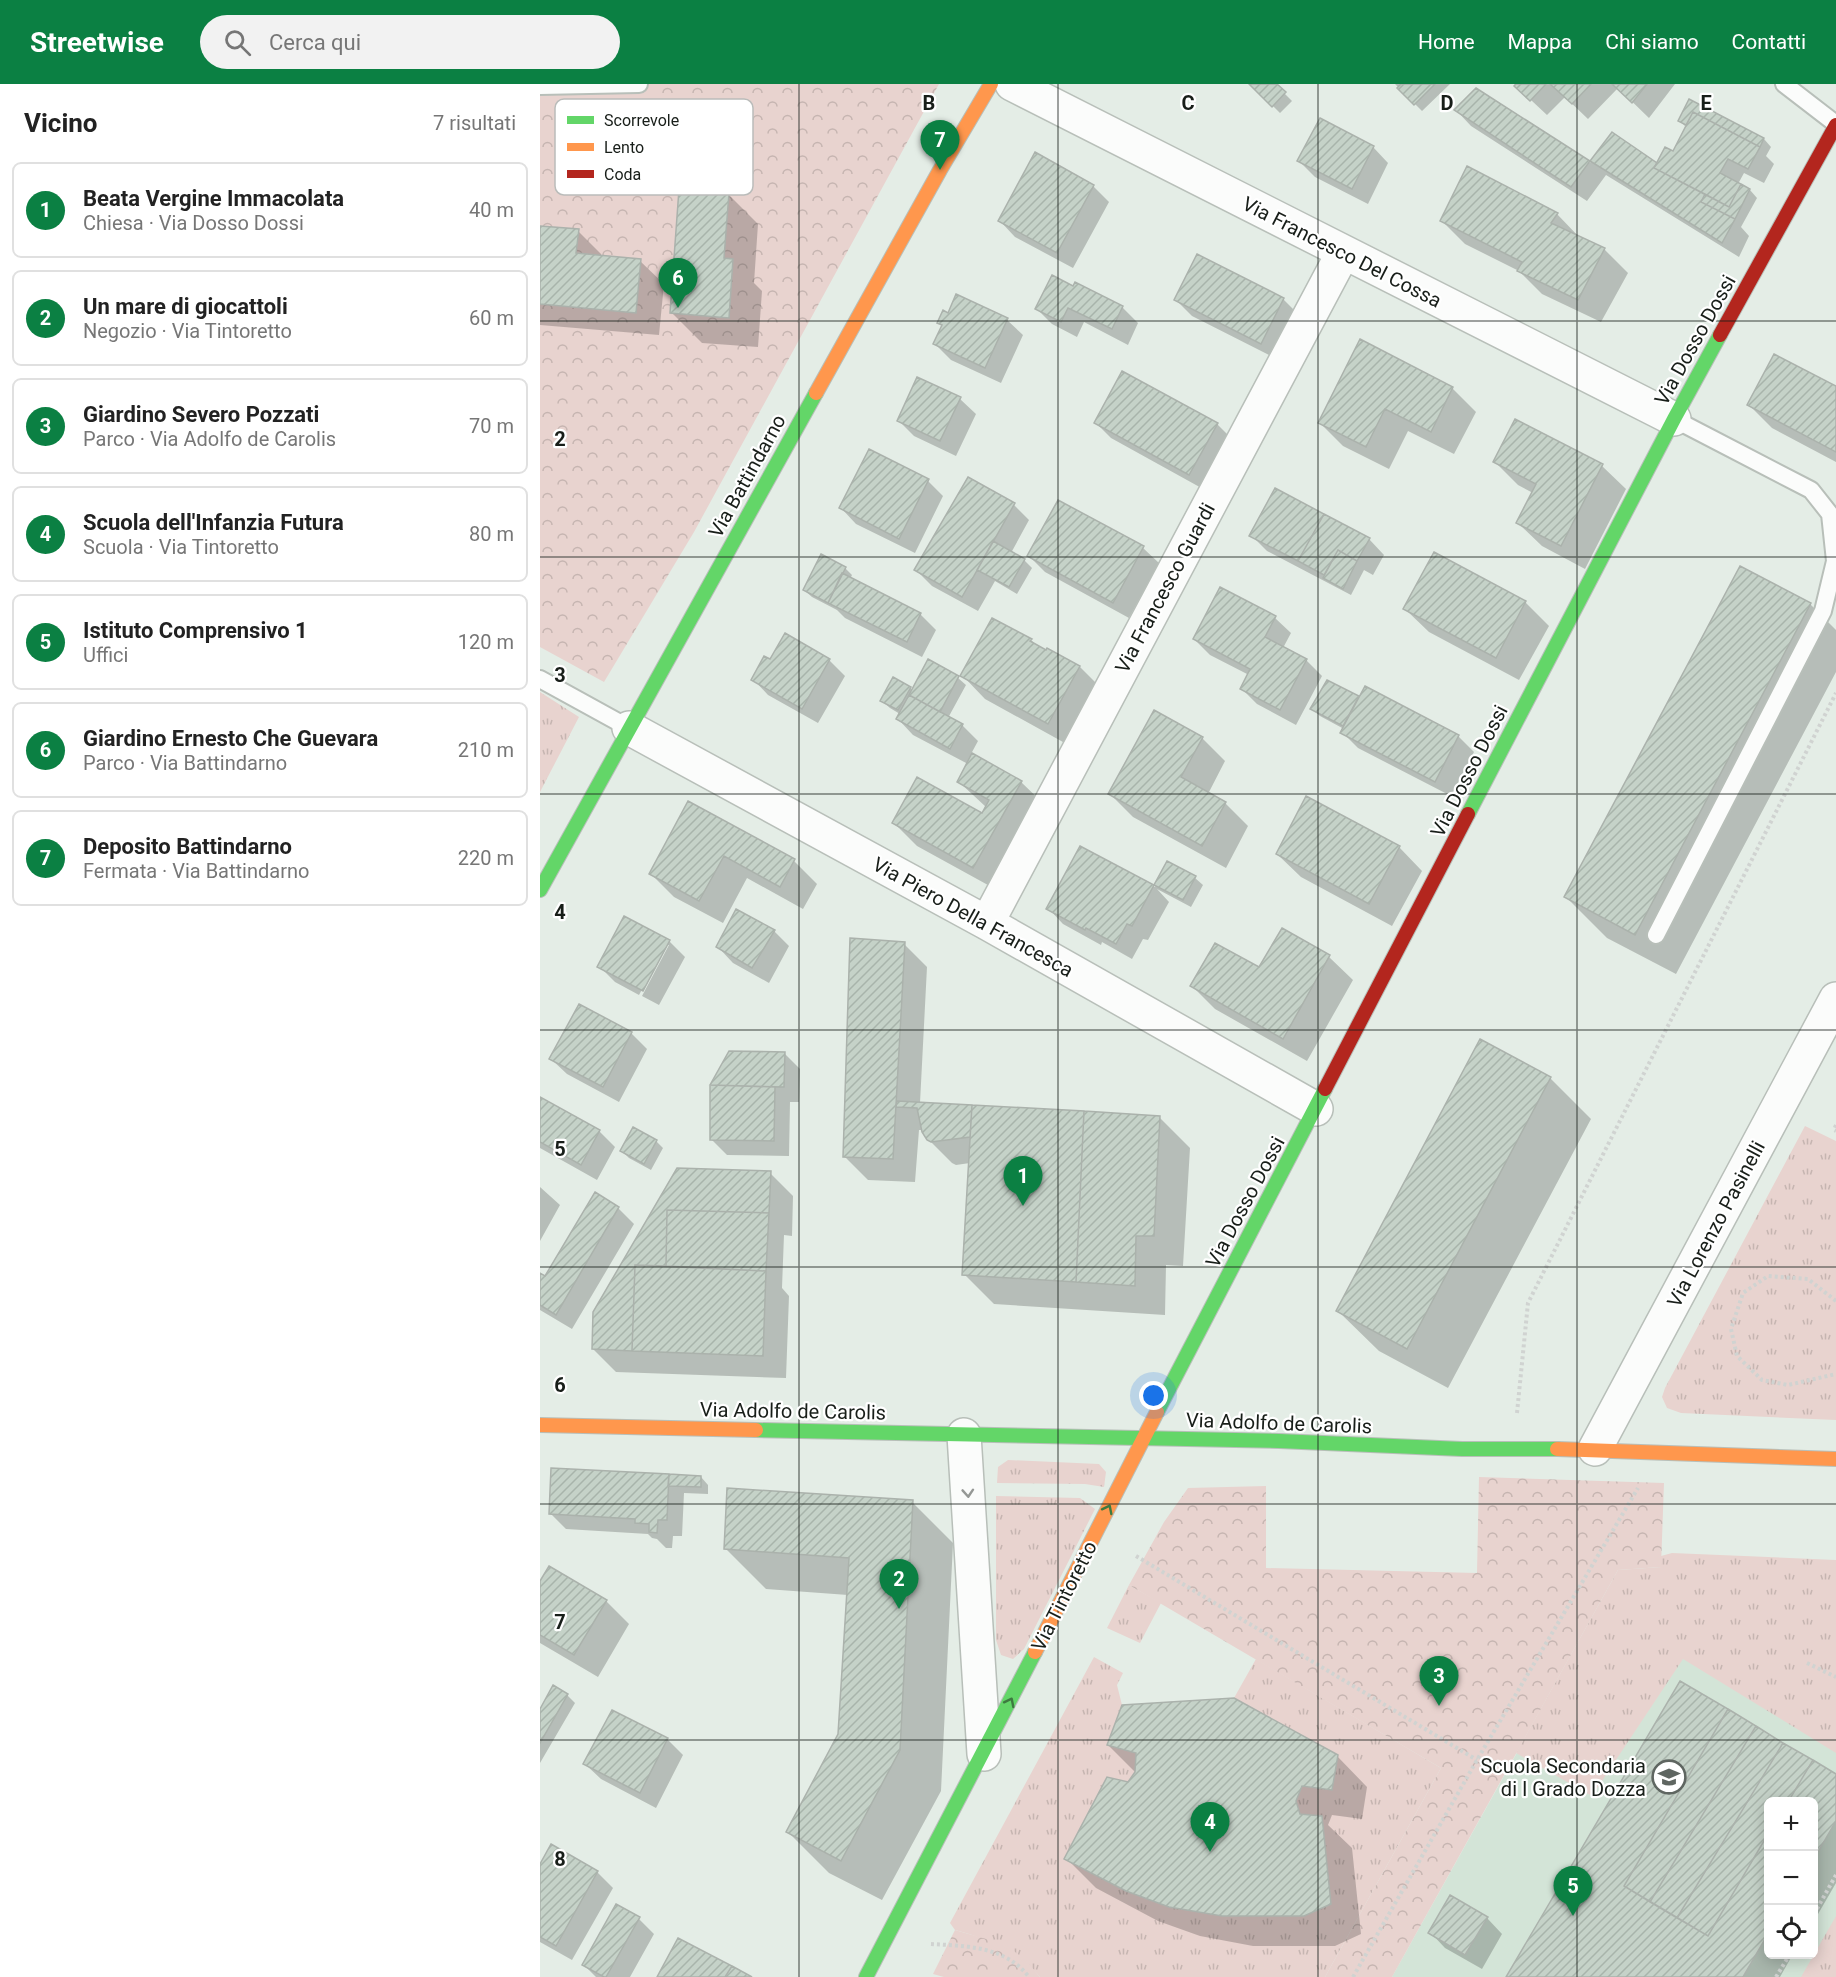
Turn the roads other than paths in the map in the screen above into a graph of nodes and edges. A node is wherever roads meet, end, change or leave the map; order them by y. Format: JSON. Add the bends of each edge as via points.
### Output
{"nodes":[{"id":1,"x":639,"y":84,"type":"edge"},
{"id":2,"x":991,"y":84,"type":"edge"},
{"id":3,"x":1012,"y":84,"type":"edge"},
{"id":4,"x":1784,"y":84,"type":"edge"},
{"id":5,"x":540,"y":86,"type":"edge"},
{"id":6,"x":1836,"y":125,"type":"edge"},
{"id":7,"x":1342,"y":253,"type":"junction"},
{"id":8,"x":1674,"y":419,"type":"junction"},
{"id":9,"x":540,"y":679,"type":"edge"},
{"id":10,"x":629,"y":728,"type":"junction"},
{"id":11,"x":540,"y":890,"type":"edge"},
{"id":12,"x":987,"y":923,"type":"junction"},
{"id":13,"x":1656,"y":934,"type":"dead end"},
{"id":14,"x":1836,"y":999,"type":"edge"},
{"id":15,"x":1316,"y":1109,"type":"junction"},
{"id":16,"x":540,"y":1425,"type":"edge"},
{"id":17,"x":964,"y":1435,"type":"junction"},
{"id":18,"x":1144,"y":1438,"type":"junction"},
{"id":19,"x":1595,"y":1449,"type":"junction"},
{"id":20,"x":1836,"y":1459,"type":"edge"},
{"id":21,"x":984,"y":1754,"type":"junction"},
{"id":22,"x":866,"y":1977,"type":"edge"}],
"edges":[{"from":1,"to":5,"type":"lane"},
{"from":2,"to":10,"type":"street","name":"Via Battindarno"},
{"from":3,"to":7,"type":"street","name":"Via Francesco Del Cossa"},
{"from":4,"to":6,"type":"lane"},
{"from":6,"to":8,"type":"street","name":"Via Dosso Dossi"},
{"from":7,"to":8,"type":"street","name":"Via Francesco Del Cossa"},
{"from":7,"to":12,"type":"street","name":"Via Francesco Guardi"},
{"from":8,"to":13,"type":"lane","via":[[1811,490],[1830,513],[1834,561],[1823,611]]},
{"from":8,"to":15,"type":"street","name":"Via Dosso Dossi"},
{"from":9,"to":10,"type":"lane"},
{"from":10,"to":11,"type":"street","name":"Via Battindarno"},
{"from":10,"to":12,"type":"street","name":"Via Piero Della Francesca"},
{"from":12,"to":15,"type":"street","name":"Via Piero Della Francesca"},
{"from":14,"to":19,"type":"street","name":"Via Lorenzo Pasinelli"},
{"from":15,"to":18,"type":"street","name":"Via Dosso Dossi"},
{"from":16,"to":17,"type":"street","name":"Via Adolfo de Carolis"},
{"from":17,"to":18,"type":"street","name":"Via Adolfo de Carolis"},
{"from":17,"to":21,"type":"street","one_way":true},
{"from":18,"to":19,"type":"street","name":"Via Adolfo de Carolis","via":[[1462,1449]]},
{"from":21,"to":18,"type":"street","name":"Via Tintoretto","one_way":true},
{"from":19,"to":20,"type":"street","name":"Via Adolfo de Carolis"},
{"from":21,"to":22,"type":"street","name":"Via Tintoretto"}]}
